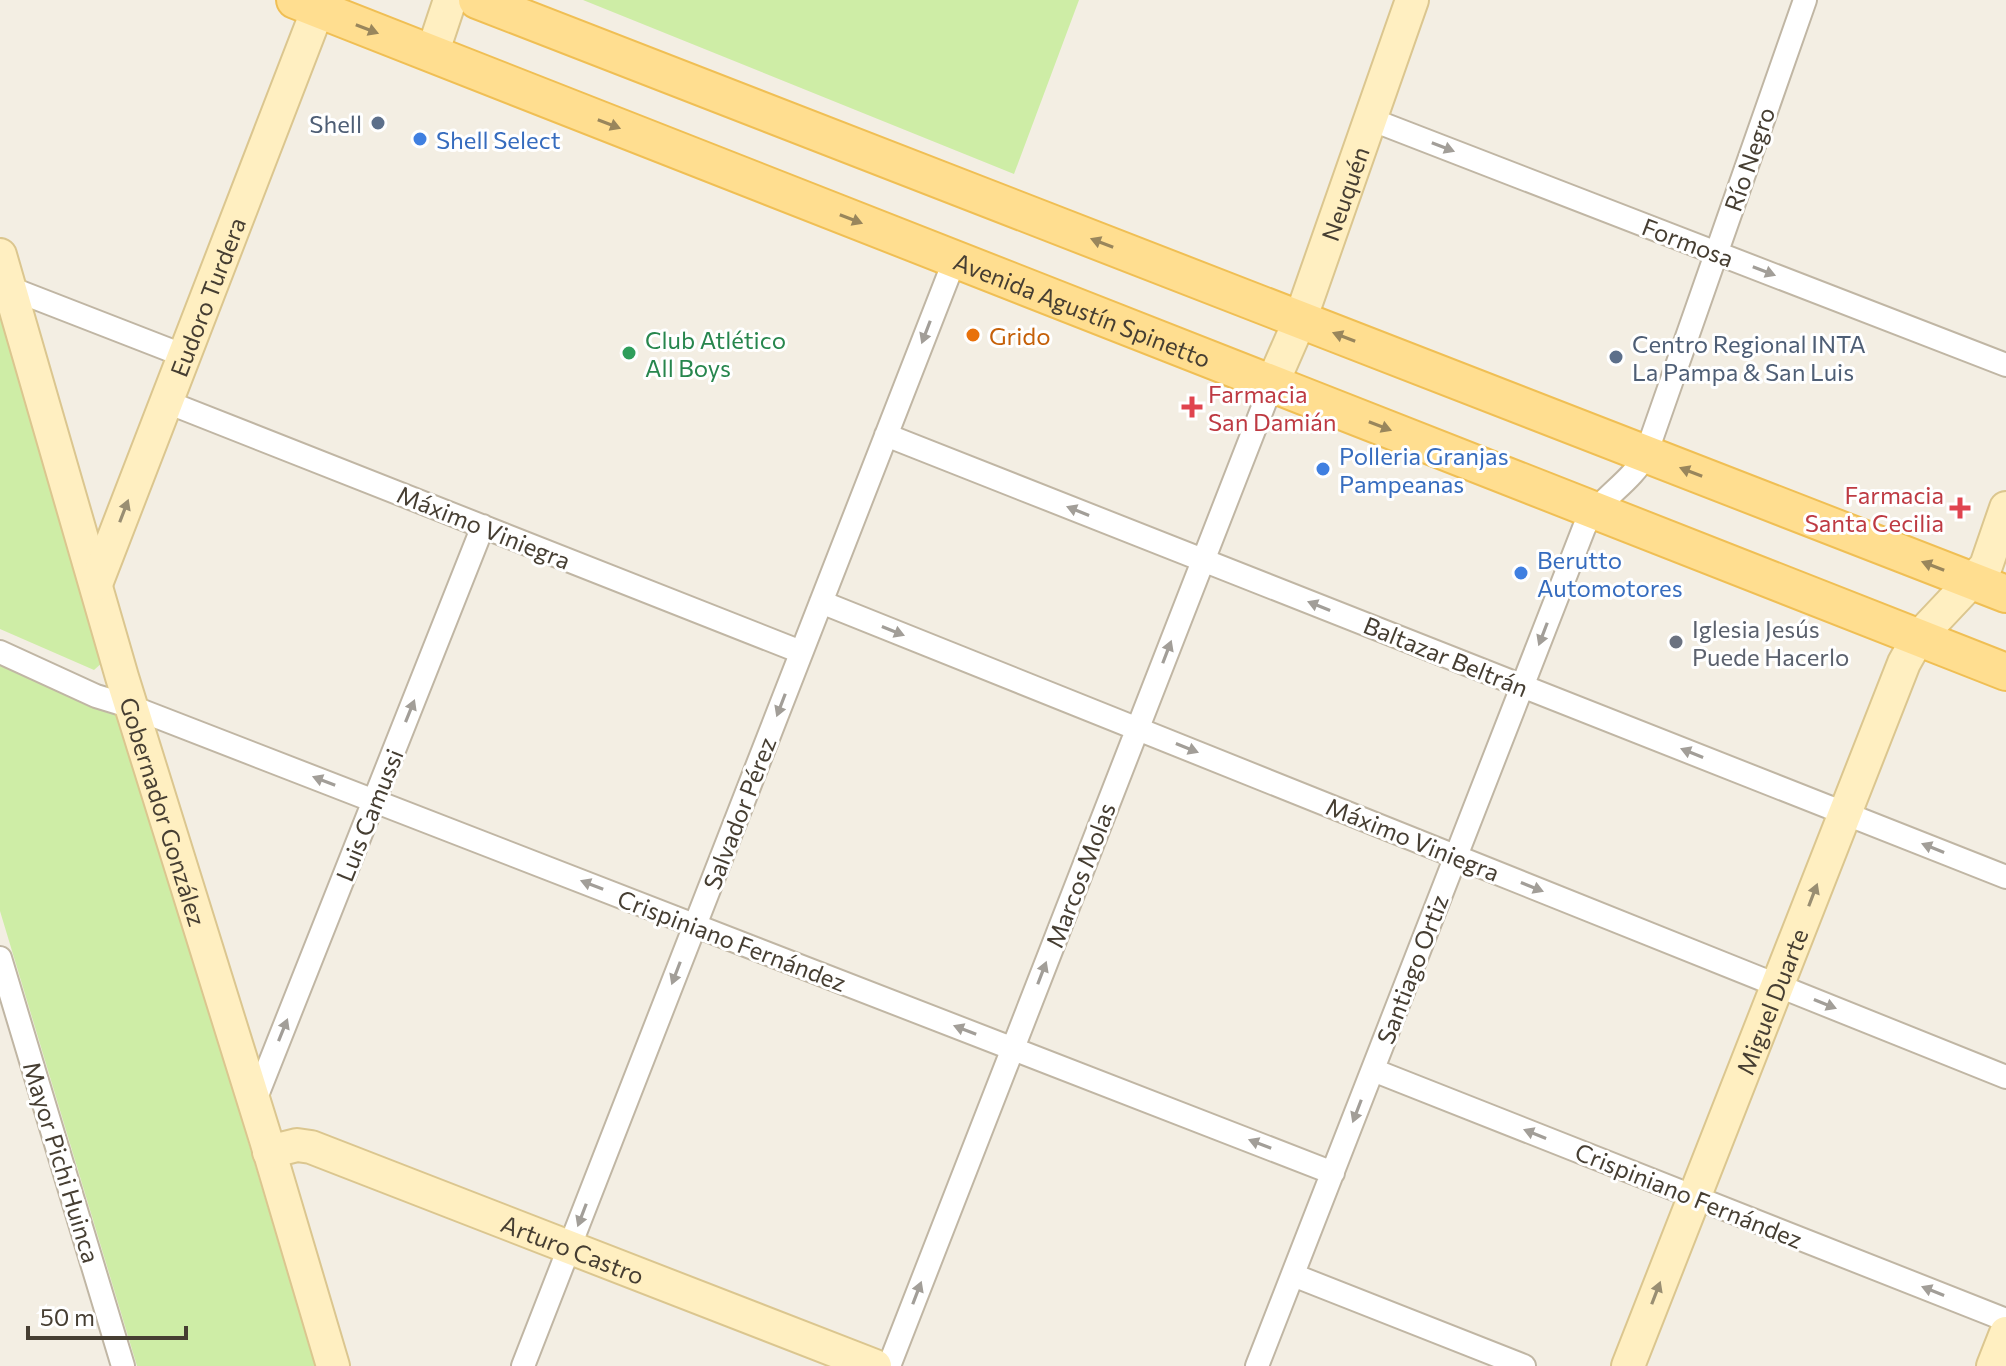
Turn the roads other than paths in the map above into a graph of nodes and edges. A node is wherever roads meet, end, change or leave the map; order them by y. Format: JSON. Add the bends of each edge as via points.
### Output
{"nodes":[{"id":1,"x":450,"y":0,"type":"edge"},
{"id":2,"x":477,"y":0,"type":"edge"},
{"id":3,"x":1412,"y":0,"type":"edge"},
{"id":4,"x":1805,"y":0,"type":"edge"},
{"id":5,"x":306,"y":5,"type":"edge"},
{"id":6,"x":432,"y":54,"type":"junction"},
{"id":7,"x":1370,"y":119,"type":"junction"},
{"id":8,"x":1716,"y":253,"type":"junction"},
{"id":9,"x":0,"y":255,"type":"edge"},
{"id":10,"x":955,"y":259,"type":"junction"},
{"id":11,"x":10,"y":288,"type":"junction"},
{"id":12,"x":1300,"y":320,"type":"junction"},
{"id":13,"x":185,"y":356,"type":"junction"},
{"id":14,"x":2006,"y":365,"type":"edge"},
{"id":15,"x":1272,"y":384,"type":"junction"},
{"id":16,"x":167,"y":402,"type":"junction"},
{"id":17,"x":886,"y":435,"type":"junction"},
{"id":18,"x":1646,"y":454,"type":"junction"},
{"id":19,"x":2006,"y":508,"type":"edge"},
{"id":20,"x":1595,"y":511,"type":"junction"},
{"id":21,"x":483,"y":526,"type":"junction"},
{"id":22,"x":1203,"y":560,"type":"junction"},
{"id":23,"x":96,"y":584,"type":"junction"},
{"id":24,"x":1990,"y":588,"type":"edge"},
{"id":25,"x":821,"y":602,"type":"junction"},
{"id":26,"x":0,"y":636,"type":"edge"},
{"id":27,"x":1918,"y":638,"type":"junction"},
{"id":28,"x":0,"y":652,"type":"edge"},
{"id":29,"x":801,"y":652,"type":"junction"},
{"id":30,"x":2006,"y":672,"type":"edge"},
{"id":31,"x":1523,"y":686,"type":"junction"},
{"id":32,"x":132,"y":707,"type":"junction"},
{"id":33,"x":1137,"y":728,"type":"junction"},
{"id":34,"x":374,"y":801,"type":"junction"},
{"id":35,"x":1845,"y":813,"type":"junction"},
{"id":36,"x":1456,"y":856,"type":"junction"},
{"id":37,"x":2006,"y":877,"type":"edge"},
{"id":38,"x":695,"y":925,"type":"junction"},
{"id":39,"x":0,"y":958,"type":"edge"},
{"id":40,"x":1778,"y":985,"type":"junction"},
{"id":41,"x":0,"y":1032,"type":"edge"},
{"id":42,"x":26,"y":1043,"type":"junction"},
{"id":43,"x":1013,"y":1048,"type":"junction"},
{"id":44,"x":1373,"y":1070,"type":"junction"},
{"id":45,"x":2006,"y":1077,"type":"edge"},
{"id":46,"x":254,"y":1103,"type":"junction"},
{"id":47,"x":269,"y":1152,"type":"junction"},
{"id":48,"x":1333,"y":1173,"type":"junction"},
{"id":49,"x":1694,"y":1197,"type":"junction"},
{"id":50,"x":569,"y":1247,"type":"junction"},
{"id":51,"x":1293,"y":1275,"type":"junction"},
{"id":52,"x":2006,"y":1320,"type":"edge"},
{"id":53,"x":2006,"y":1333,"type":"edge"},
{"id":54,"x":123,"y":1366,"type":"edge"},
{"id":55,"x":333,"y":1366,"type":"edge"},
{"id":56,"x":523,"y":1366,"type":"edge"},
{"id":57,"x":875,"y":1366,"type":"edge"},
{"id":58,"x":889,"y":1366,"type":"edge"},
{"id":59,"x":1257,"y":1366,"type":"edge"},
{"id":60,"x":1524,"y":1366,"type":"edge"},
{"id":61,"x":1628,"y":1366,"type":"edge"},
{"id":62,"x":1993,"y":1366,"type":"edge"}],
"edges":[{"from":1,"to":6,"type":"main road"},
{"from":12,"to":2,"type":"main road","one_way":true},
{"from":3,"to":7,"type":"main road","name":"Neuquén"},
{"from":4,"to":8,"type":"street","name":"Río Negro"},
{"from":5,"to":6,"type":"main road","name":"Avenida Agustín Spinetto","one_way":true},
{"from":5,"to":13,"type":"main road","name":"Eudoro Turdera"},
{"from":6,"to":10,"type":"main road","name":"Avenida Agustín Spinetto","one_way":true},
{"from":7,"to":8,"type":"street","name":"Formosa","one_way":true},
{"from":7,"to":12,"type":"main road","name":"Neuquén"},
{"from":8,"to":14,"type":"street","name":"Formosa","one_way":true},
{"from":8,"to":18,"type":"street","name":"Río Negro"},
{"from":9,"to":11,"type":"main road","name":"Gobernador González"},
{"from":10,"to":15,"type":"main road","name":"Avenida Agustín Spinetto"},
{"from":10,"to":17,"type":"street","name":"Salvador Pérez","one_way":true},
{"from":11,"to":13,"type":"street"},
{"from":11,"to":23,"type":"main road","name":"Gobernador González"},
{"from":12,"to":15,"type":"main road","name":"Neuquén"},
{"from":18,"to":12,"type":"main road","one_way":true},
{"from":13,"to":16,"type":"main road","name":"Eudoro Turdera"},
{"from":15,"to":20,"type":"main road","name":"Avenida Agustín Spinetto","one_way":true},
{"from":15,"to":22,"type":"street","name":"Marcos Molas"},
{"from":16,"to":21,"type":"street","name":"Máximo Viniegra"},
{"from":23,"to":16,"type":"main road","name":"Eudoro Turdera","one_way":true},
{"from":22,"to":17,"type":"street","name":"Baltazar Beltrán","one_way":true},
{"from":17,"to":25,"type":"street","name":"Salvador Pérez"},
{"from":18,"to":20,"type":"street","name":"Santiago Ortiz","via":[[1627,482]]},
{"from":24,"to":18,"type":"main road","one_way":true},
{"from":19,"to":24,"type":"main road","name":"Miguel Duarte","via":[[1989,560]]},
{"from":20,"to":27,"type":"main road","name":"Avenida Agustín Spinetto"},
{"from":20,"to":31,"type":"street","name":"Santiago Ortiz","one_way":true},
{"from":21,"to":29,"type":"street","name":"Máximo Viniegra"},
{"from":34,"to":21,"type":"street","name":"Luis Camussi","one_way":true},
{"from":31,"to":22,"type":"street","name":"Baltazar Beltrán","one_way":true},
{"from":33,"to":22,"type":"street","name":"Marcos Molas","one_way":true},
{"from":23,"to":32,"type":"main road","name":"Gobernador González"},
{"from":24,"to":27,"type":"main road","name":"Miguel Duarte"},
{"from":25,"to":29,"type":"street","name":"Salvador Pérez"},
{"from":25,"to":33,"type":"street","name":"Máximo Viniegra","one_way":true},
{"from":26,"to":32,"type":"street","name":"Crispiniano Fernández","via":[[104,683]]},
{"from":27,"to":30,"type":"main road","name":"Avenida Agustín Spinetto"},
{"from":27,"to":35,"type":"main road","name":"Miguel Duarte"},
{"from":28,"to":32,"type":"street","name":"Crispiniano Fernández"},
{"from":29,"to":38,"type":"street","name":"Salvador Pérez","one_way":true},
{"from":35,"to":31,"type":"street","name":"Baltazar Beltrán","one_way":true},
{"from":31,"to":36,"type":"street","name":"Santiago Ortiz"},
{"from":34,"to":32,"type":"street","name":"Crispiniano Fernández","one_way":true},
{"from":32,"to":46,"type":"main road","name":"Gobernador González"},
{"from":33,"to":36,"type":"street","name":"Máximo Viniegra","one_way":true},
{"from":43,"to":33,"type":"street","name":"Marcos Molas","one_way":true},
{"from":38,"to":34,"type":"street","name":"Crispiniano Fernández","one_way":true},
{"from":46,"to":34,"type":"street","name":"Luis Camussi","one_way":true},
{"from":37,"to":35,"type":"street","name":"Baltazar Beltrán","one_way":true},
{"from":40,"to":35,"type":"main road","name":"Miguel Duarte","one_way":true},
{"from":36,"to":40,"type":"street","name":"Máximo Viniegra","one_way":true},
{"from":36,"to":44,"type":"street","name":"Santiago Ortiz"},
{"from":43,"to":38,"type":"street","name":"Crispiniano Fernández","one_way":true},
{"from":38,"to":50,"type":"street","name":"Salvador Pérez","one_way":true},
{"from":39,"to":42,"type":"street","name":"Mayor Pichi Huinca"},
{"from":40,"to":45,"type":"street","name":"Máximo Viniegra","one_way":true},
{"from":40,"to":49,"type":"main road","name":"Miguel Duarte"},
{"from":41,"to":42,"type":"street"},
{"from":42,"to":54,"type":"street","name":"Mayor Pichi Huinca"},
{"from":48,"to":43,"type":"street","name":"Crispiniano Fernández","one_way":true},
{"from":58,"to":43,"type":"street","name":"Marcos Molas","one_way":true},
{"from":44,"to":48,"type":"street","name":"Santiago Ortiz","one_way":true},
{"from":49,"to":44,"type":"street","name":"Crispiniano Fernández","one_way":true},
{"from":46,"to":47,"type":"main road","name":"Gobernador González"},
{"from":47,"to":50,"type":"main road","name":"Arturo Castro","via":[[311,1147]]},
{"from":47,"to":55,"type":"main road","name":"Gobernador González"},
{"from":48,"to":51,"type":"street","name":"Santiago Ortiz"},
{"from":52,"to":49,"type":"street","name":"Crispiniano Fernández","one_way":true},
{"from":61,"to":49,"type":"main road","name":"Miguel Duarte","one_way":true},
{"from":50,"to":56,"type":"street","name":"Salvador Pérez"},
{"from":50,"to":57,"type":"main road","name":"Arturo Castro"},
{"from":51,"to":59,"type":"street","name":"Santiago Ortiz"},
{"from":51,"to":60,"type":"street"},
{"from":53,"to":62,"type":"main road"}]}
